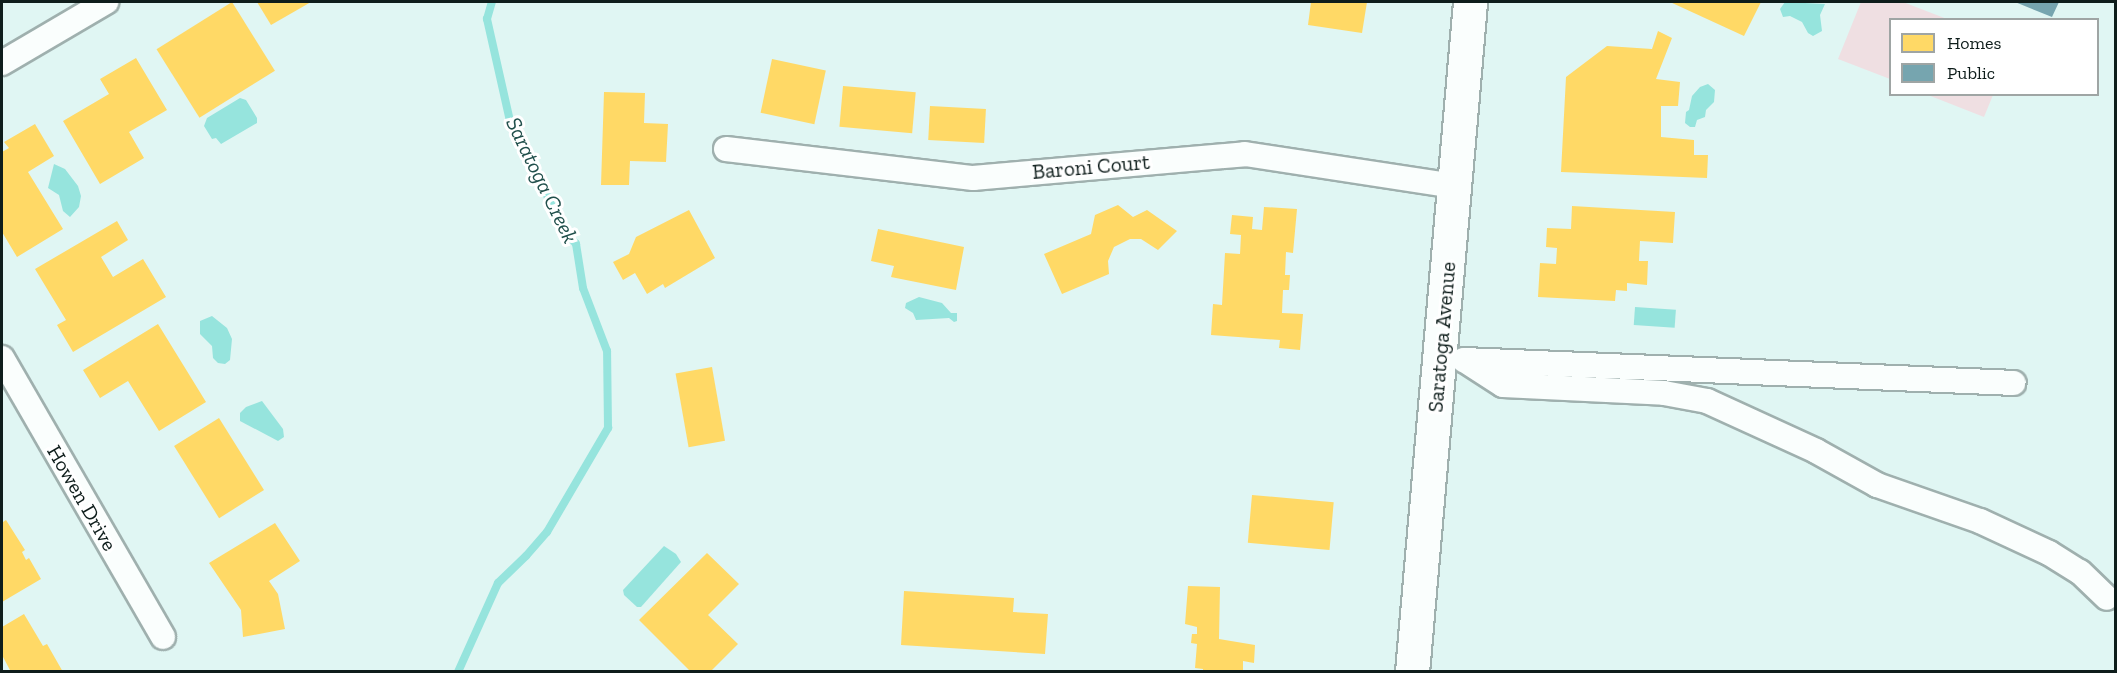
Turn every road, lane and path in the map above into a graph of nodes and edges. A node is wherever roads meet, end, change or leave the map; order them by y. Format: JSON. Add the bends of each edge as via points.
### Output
{"nodes":[{"id":1,"x":106,"y":2,"type":"edge"},
{"id":2,"x":1470,"y":2,"type":"edge"},
{"id":3,"x":2,"y":63,"type":"edge"},
{"id":4,"x":726,"y":149,"type":"dead end"},
{"id":5,"x":1454,"y":186,"type":"junction"},
{"id":6,"x":2,"y":358,"type":"edge"},
{"id":7,"x":1452,"y":360,"type":"junction"},
{"id":8,"x":2014,"y":383,"type":"dead end"},
{"id":9,"x":2107,"y":597,"type":"dead end"},
{"id":10,"x":163,"y":637,"type":"dead end"},
{"id":11,"x":1412,"y":672,"type":"edge"}],
"edges":[{"from":1,"to":3,"type":"street"},
{"from":2,"to":5,"type":"main road","name":"Saratoga Avenue"},
{"from":4,"to":5,"type":"street","name":"Baroni Court","via":[[973,178],[1245,154]]},
{"from":5,"to":7,"type":"main road","name":"Saratoga Avenue"},
{"from":6,"to":10,"type":"street","name":"Howen Drive"},
{"from":7,"to":8,"type":"street"},
{"from":7,"to":9,"type":"street","via":[[1503,385],[1664,393],[1707,401],[1816,451],[1877,485],[1980,521],[2049,553],[2080,572]]},
{"from":7,"to":11,"type":"main road","name":"Saratoga Avenue"}]}
